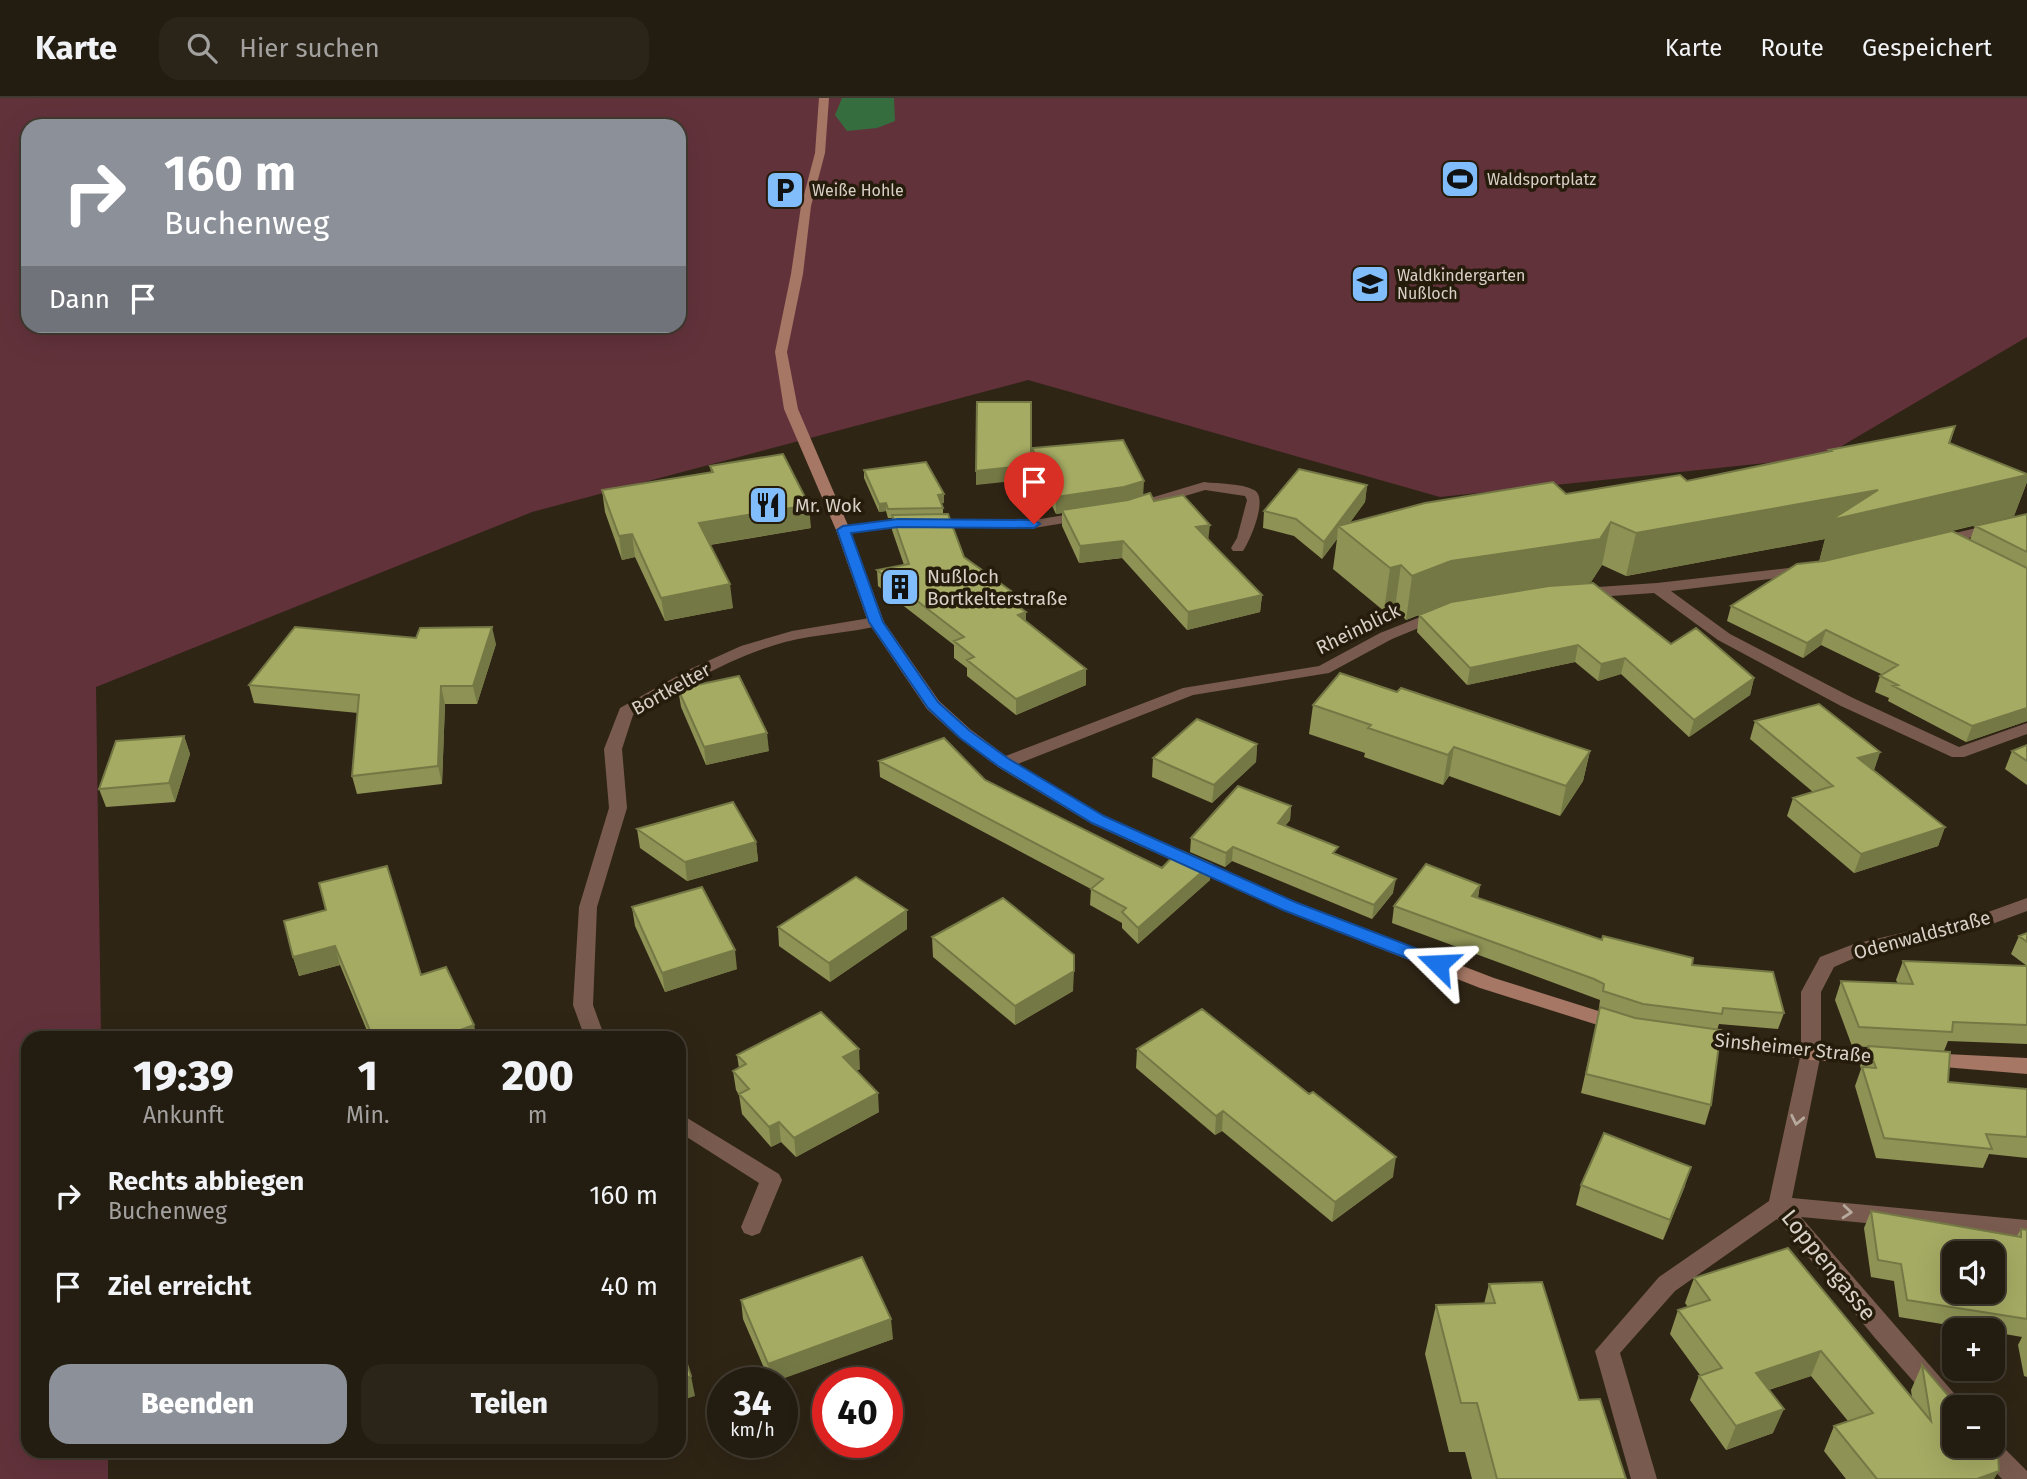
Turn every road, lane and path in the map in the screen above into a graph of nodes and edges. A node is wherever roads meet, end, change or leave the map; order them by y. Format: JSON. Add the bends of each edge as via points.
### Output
{"nodes":[{"id":1,"x":824,"y":98,"type":"edge"},
{"id":2,"x":2027,"y":520,"type":"edge"},
{"id":3,"x":843,"y":530,"type":"junction"},
{"id":4,"x":1948,"y":538,"type":"junction"},
{"id":5,"x":1923,"y":544,"type":"edge"},
{"id":6,"x":1238,"y":548,"type":"dead end"},
{"id":7,"x":1971,"y":550,"type":"edge"},
{"id":8,"x":1819,"y":569,"type":"edge"},
{"id":9,"x":1657,"y":588,"type":"junction"},
{"id":10,"x":1570,"y":594,"type":"edge"},
{"id":11,"x":1457,"y":610,"type":"edge"},
{"id":12,"x":876,"y":622,"type":"junction"},
{"id":13,"x":2027,"y":728,"type":"edge"},
{"id":14,"x":1004,"y":763,"type":"junction"},
{"id":15,"x":2027,"y":904,"type":"edge"},
{"id":16,"x":1637,"y":1030,"type":"edge"},
{"id":17,"x":593,"y":1031,"type":"edge"},
{"id":18,"x":1677,"y":1035,"type":"edge"},
{"id":19,"x":1811,"y":1053,"type":"junction"},
{"id":20,"x":2027,"y":1066,"type":"edge"},
{"id":21,"x":686,"y":1125,"type":"edge"},
{"id":22,"x":1779,"y":1206,"type":"junction"},
{"id":23,"x":752,"y":1227,"type":"dead end"},
{"id":24,"x":2027,"y":1229,"type":"edge"},
{"id":25,"x":1942,"y":1396,"type":"edge"},
{"id":26,"x":1999,"y":1458,"type":"edge"},
{"id":27,"x":1644,"y":1479,"type":"edge"},
{"id":28,"x":2018,"y":1479,"type":"edge"}],
"edges":[{"from":1,"to":3,"type":"street","via":[[820,153],[780,352],[791,409]]},
{"from":2,"to":4,"type":"street"},
{"from":3,"to":6,"type":"street","via":[[898,523],[1034,524],[1107,513],[1204,486],[1251,493],[1254,500]]},
{"from":3,"to":12,"type":"street"},
{"from":4,"to":5,"type":"street"},
{"from":4,"to":7,"type":"street"},
{"from":8,"to":9,"type":"street"},
{"from":9,"to":10,"type":"street"},
{"from":9,"to":13,"type":"street","via":[[1724,636],[1847,702],[1958,753]]},
{"from":11,"to":14,"type":"street","name":"Rheinblick","via":[[1386,636],[1323,670],[1189,691]]},
{"from":12,"to":14,"type":"street","via":[[933,705]]},
{"from":12,"to":17,"type":"street","name":"Bortkelter","via":[[764,643],[687,677],[626,712],[613,749],[618,808],[588,907],[583,1005]]},
{"from":14,"to":16,"type":"street","via":[[1098,820],[1289,906],[1488,983]]},
{"from":15,"to":19,"type":"street","name":"Odenwaldstraße","via":[[1985,920],[1854,951],[1827,962],[1811,992]]},
{"from":18,"to":19,"type":"street","name":"Sinsheimer Straße"},
{"from":19,"to":20,"type":"street","name":"Sinsheimer Straße"},
{"from":19,"to":22,"type":"street","name":"Loppengasse","one_way":true},
{"from":21,"to":23,"type":"street","via":[[771,1180]]},
{"from":22,"to":24,"type":"street","one_way":true},
{"from":22,"to":25,"type":"street","name":"Loppengasse"},
{"from":22,"to":27,"type":"street","via":[[1667,1284],[1607,1351]]},
{"from":26,"to":28,"type":"street"}]}
